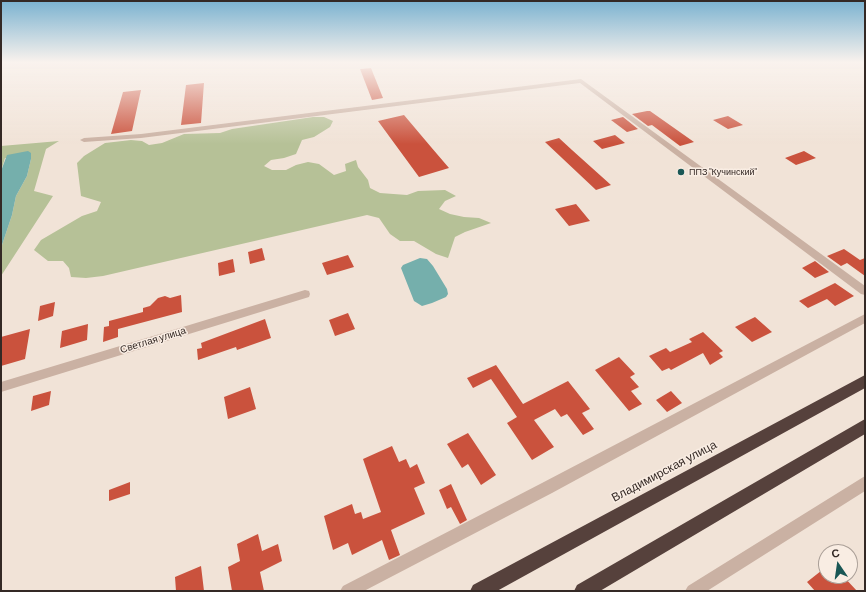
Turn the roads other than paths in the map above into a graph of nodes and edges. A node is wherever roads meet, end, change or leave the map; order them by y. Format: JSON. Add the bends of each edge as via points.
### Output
{"nodes":[{"id":1,"x":511,"y":90,"type":"edge"},
{"id":2,"x":592,"y":90,"type":"edge"},
{"id":3,"x":84,"y":140,"type":"dead end"},
{"id":4,"x":865,"y":291,"type":"edge"},
{"id":5,"x":305,"y":294,"type":"dead end"},
{"id":6,"x":865,"y":318,"type":"edge"},
{"id":7,"x":865,"y":381,"type":"edge"},
{"id":8,"x":1,"y":387,"type":"edge"},
{"id":9,"x":865,"y":426,"type":"edge"},
{"id":10,"x":865,"y":483,"type":"edge"},
{"id":11,"x":348,"y":591,"type":"edge"},
{"id":12,"x":480,"y":591,"type":"edge"},
{"id":13,"x":583,"y":591,"type":"edge"},
{"id":14,"x":693,"y":591,"type":"edge"}],
"edges":[{"from":1,"to":3,"type":"street","via":[[141,136]]},
{"from":2,"to":4,"type":"street"},
{"from":5,"to":8,"type":"street","name":"Светлая улица"},
{"from":6,"to":11,"type":"street"},
{"from":7,"to":12,"type":"highway","name":"Владимирская улица"},
{"from":9,"to":13,"type":"highway"},
{"from":10,"to":14,"type":"street"}]}
